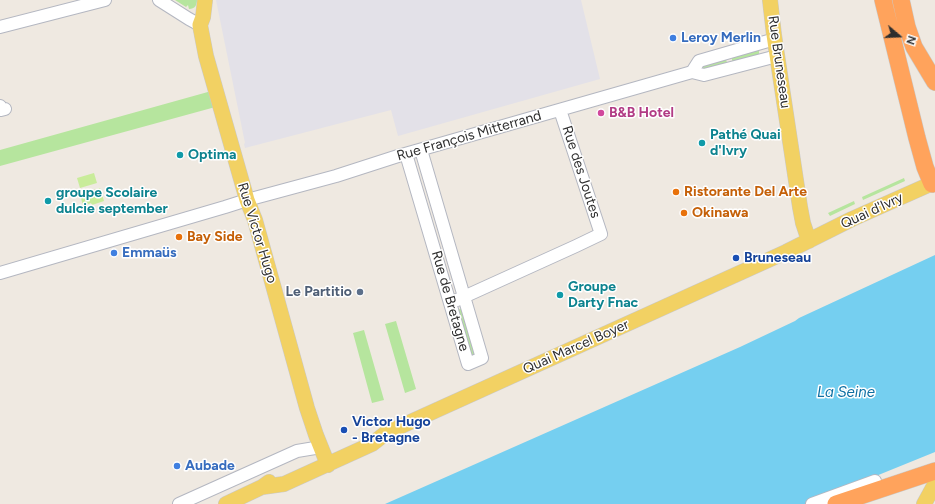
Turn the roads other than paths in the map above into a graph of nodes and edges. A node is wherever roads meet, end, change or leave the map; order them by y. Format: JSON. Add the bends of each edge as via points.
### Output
{"nodes":[{"id":1,"x":105,"y":0,"type":"edge"},
{"id":2,"x":159,"y":0,"type":"edge"},
{"id":3,"x":205,"y":0,"type":"edge"},
{"id":4,"x":770,"y":0,"type":"edge"},
{"id":5,"x":883,"y":0,"type":"edge"},
{"id":6,"x":901,"y":0,"type":"edge"},
{"id":7,"x":200,"y":24,"type":"junction"},
{"id":8,"x":0,"y":27,"type":"edge"},
{"id":9,"x":768,"y":41,"type":"junction"},
{"id":10,"x":728,"y":52,"type":"junction"},
{"id":11,"x":771,"y":57,"type":"junction"},
{"id":12,"x":732,"y":67,"type":"junction"},
{"id":13,"x":692,"y":72,"type":"junction"},
{"id":14,"x":935,"y":82,"type":"edge"},
{"id":15,"x":560,"y":110,"type":"junction"},
{"id":16,"x":421,"y":150,"type":"junction"},
{"id":17,"x":406,"y":154,"type":"junction"},
{"id":18,"x":934,"y":183,"type":"edge"},
{"id":19,"x":247,"y":200,"type":"junction"},
{"id":20,"x":809,"y":241,"type":"junction"},
{"id":21,"x":0,"y":273,"type":"edge"},
{"id":22,"x":464,"y":297,"type":"junction"},
{"id":23,"x":450,"y":302,"type":"junction"},
{"id":24,"x":325,"y":456,"type":"junction"},
{"id":25,"x":935,"y":471,"type":"edge"},
{"id":26,"x":875,"y":481,"type":"dead end"},
{"id":27,"x":935,"y":484,"type":"edge"},
{"id":28,"x":179,"y":504,"type":"edge"},
{"id":29,"x":226,"y":504,"type":"edge"},
{"id":30,"x":812,"y":504,"type":"edge"},
{"id":31,"x":836,"y":504,"type":"edge"},
{"id":32,"x":924,"y":504,"type":"edge"}],
"edges":[{"from":1,"to":8,"type":"street"},
{"from":2,"to":7,"type":"street"},
{"from":3,"to":7,"type":"main road","name":"Rue Victor Hugo"},
{"from":4,"to":9,"type":"main road","name":"Rue Bruneseau"},
{"from":5,"to":18,"type":"highway","via":[[925,167]]},
{"from":6,"to":14,"type":"highway","via":[[914,47]]},
{"from":7,"to":19,"type":"main road","name":"Rue Victor Hugo","via":[[206,56]]},
{"from":9,"to":10,"type":"street","name":"Rue François Mitterrand"},
{"from":9,"to":11,"type":"main road","name":"Rue Bruneseau"},
{"from":10,"to":12,"type":"street"},
{"from":10,"to":13,"type":"street","name":"Rue François Mitterrand","via":[[699,61]]},
{"from":11,"to":12,"type":"street","name":"Rue François Mitterrand"},
{"from":11,"to":20,"type":"main road","name":"Rue Bruneseau","via":[[794,163],[803,223]]},
{"from":12,"to":13,"type":"street","name":"Rue François Mitterrand","via":[[704,75]]},
{"from":13,"to":15,"type":"street","name":"Rue François Mitterrand"},
{"from":15,"to":16,"type":"street","name":"Rue François Mitterrand"},
{"from":15,"to":22,"type":"street","name":"Rue des Joutes","via":[[601,234]]},
{"from":16,"to":17,"type":"street","name":"Rue François Mitterrand"},
{"from":16,"to":22,"type":"street","name":"Rue de Bretagne"},
{"from":17,"to":19,"type":"street","name":"Rue François Mitterrand"},
{"from":17,"to":23,"type":"street","name":"Rue de Bretagne"},
{"from":18,"to":20,"type":"main road","name":"Quai d'Ivry"},
{"from":19,"to":21,"type":"street","name":"Rue François Mitterrand"},
{"from":19,"to":24,"type":"main road","name":"Rue Victor Hugo","via":[[255,220],[313,424]]},
{"from":20,"to":24,"type":"main road","name":"Quai Marcel Boyer","via":[[386,433],[372,444]]},
{"from":22,"to":23,"type":"street"},
{"from":22,"to":23,"type":"street","name":"Rue de Bretagne","via":[[482,358],[468,364]]},
{"from":24,"to":28,"type":"street","name":"Quai Marcel Boyer","via":[[298,451]]},
{"from":24,"to":29,"type":"main road","name":"Quai Marcel Boyer","via":[[284,484],[262,487]]},
{"from":25,"to":31,"type":"highway"},
{"from":26,"to":30,"type":"street"},
{"from":27,"to":32,"type":"main road"}]}
